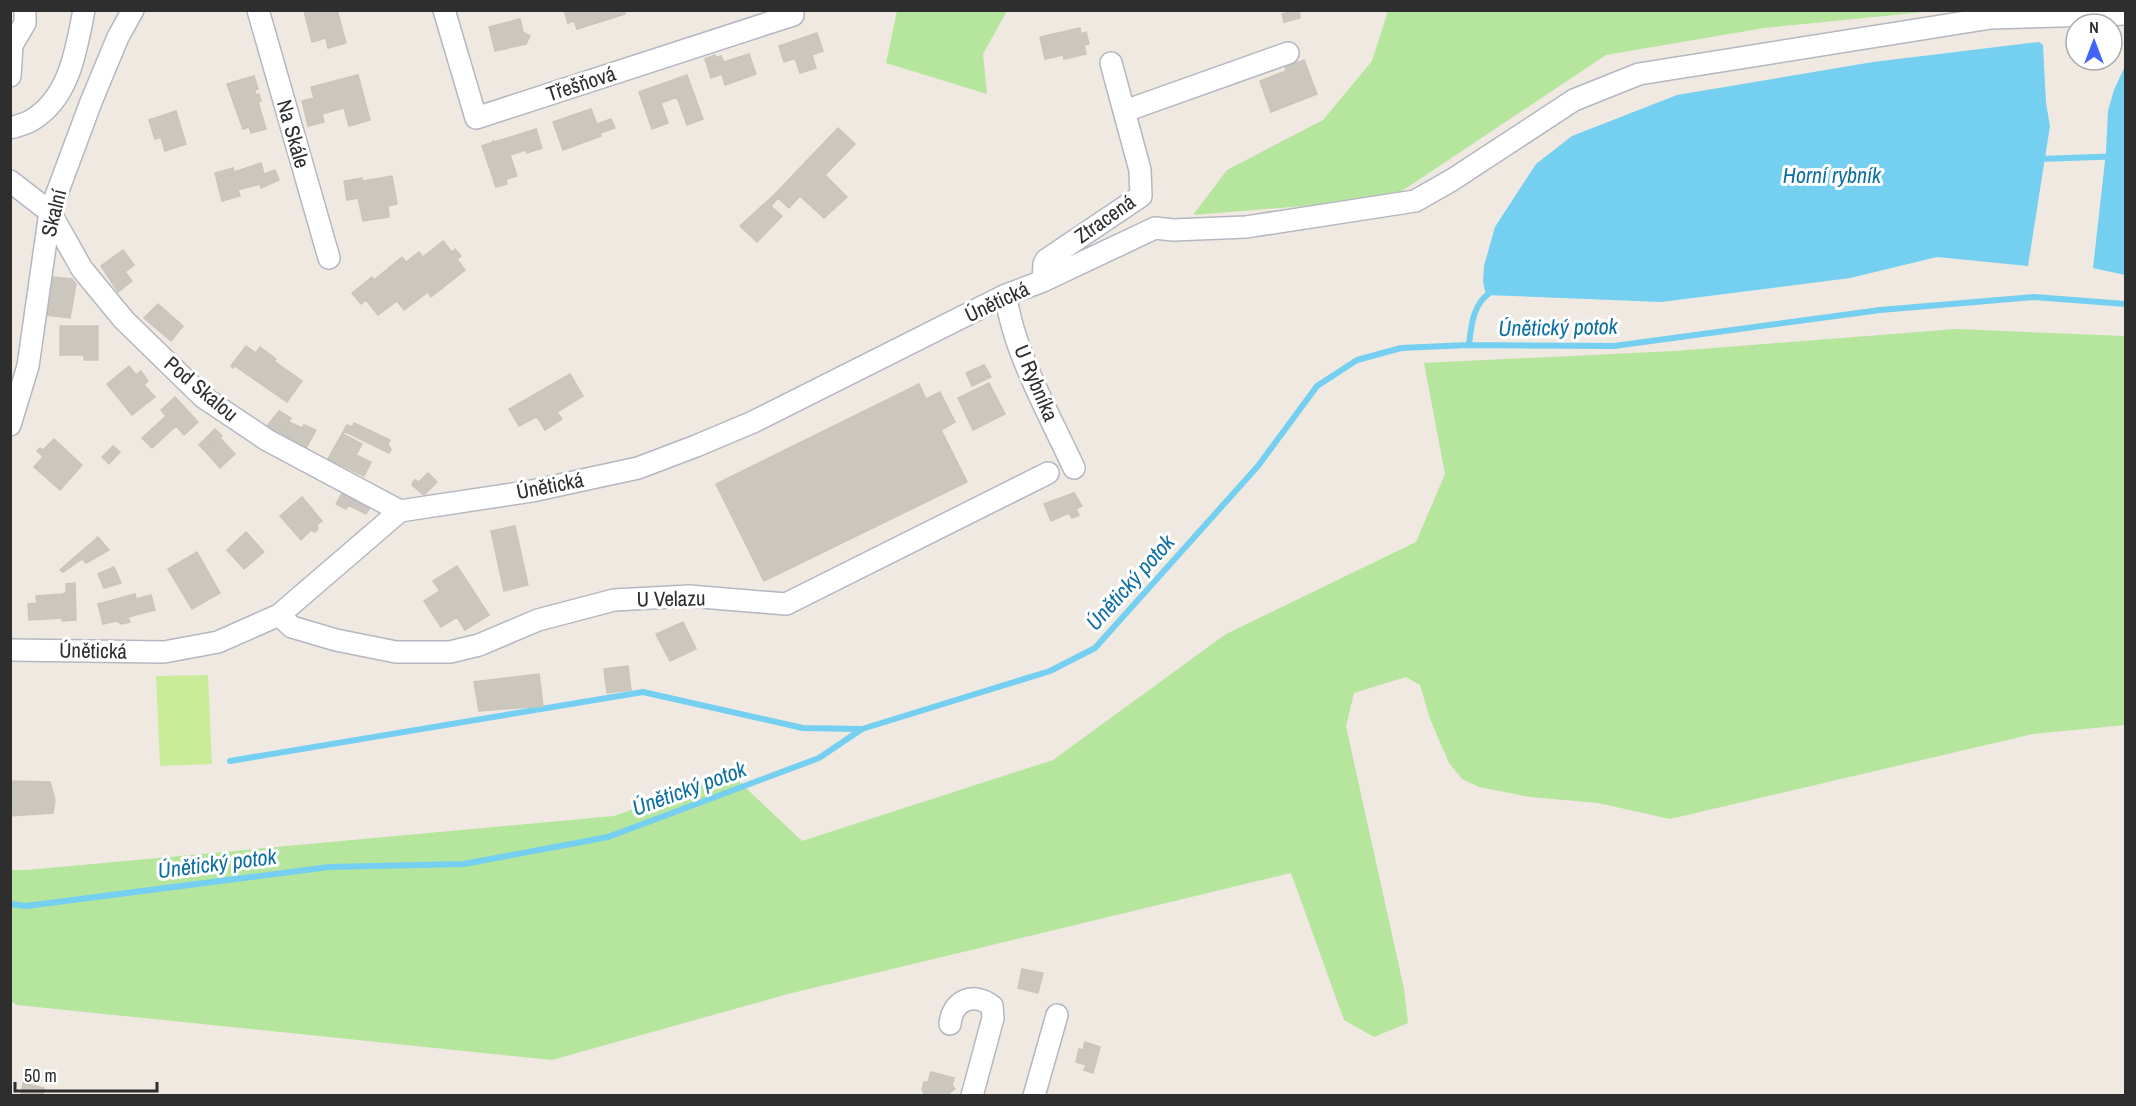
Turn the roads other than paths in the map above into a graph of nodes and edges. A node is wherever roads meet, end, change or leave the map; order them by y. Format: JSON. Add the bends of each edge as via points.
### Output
{"nodes":[{"id":1,"x":25,"y":10,"type":"edge"},
{"id":2,"x":84,"y":10,"type":"edge"},
{"id":3,"x":133,"y":10,"type":"edge"},
{"id":4,"x":258,"y":10,"type":"edge"},
{"id":5,"x":444,"y":10,"type":"edge"},
{"id":6,"x":2126,"y":14,"type":"edge"},
{"id":7,"x":793,"y":15,"type":"dead end"},
{"id":8,"x":11,"y":45,"type":"edge"},
{"id":9,"x":1288,"y":53,"type":"dead end"},
{"id":10,"x":1111,"y":63,"type":"dead end"},
{"id":11,"x":10,"y":76,"type":"edge"},
{"id":12,"x":1125,"y":111,"type":"junction"},
{"id":13,"x":10,"y":128,"type":"edge"},
{"id":14,"x":10,"y":181,"type":"edge"},
{"id":15,"x":50,"y":212,"type":"junction"},
{"id":16,"x":328,"y":258,"type":"dead end"},
{"id":17,"x":1043,"y":281,"type":"junction"},
{"id":18,"x":1006,"y":295,"type":"junction"},
{"id":19,"x":10,"y":425,"type":"edge"},
{"id":20,"x":1074,"y":468,"type":"dead end"},
{"id":21,"x":1048,"y":473,"type":"dead end"},
{"id":22,"x":400,"y":511,"type":"junction"},
{"id":23,"x":279,"y":615,"type":"junction"},
{"id":24,"x":10,"y":650,"type":"edge"},
{"id":25,"x":1057,"y":1015,"type":"dead end"},
{"id":26,"x":950,"y":1024,"type":"dead end"},
{"id":27,"x":972,"y":1095,"type":"edge"},
{"id":28,"x":1034,"y":1095,"type":"edge"}],
"edges":[{"from":1,"to":8,"type":"street","via":[[25,23]]},
{"from":2,"to":13,"type":"street","via":[[74,61],[57,97],[33,120]]},
{"from":3,"to":15,"type":"street","name":"Skalní","via":[[91,102]]},
{"from":4,"to":16,"type":"street","name":"Na Skále"},
{"from":5,"to":7,"type":"street","name":"Třešňová","via":[[476,118]]},
{"from":6,"to":17,"type":"street","name":"Únětická","via":[[1991,18],[1639,74],[1574,100],[1415,201],[1246,227],[1155,228]]},
{"from":8,"to":11,"type":"street"},
{"from":9,"to":12,"type":"street"},
{"from":10,"to":12,"type":"street","name":"Ztracená"},
{"from":12,"to":17,"type":"street","name":"Ztracená","via":[[1140,170],[1141,196],[1046,260]]},
{"from":14,"to":15,"type":"street"},
{"from":15,"to":19,"type":"street","name":"Skalní","via":[[28,366]]},
{"from":15,"to":22,"type":"street","name":"Pod Skalou","via":[[82,269],[124,320],[203,397],[267,440]]},
{"from":17,"to":18,"type":"street","name":"Únětická"},
{"from":18,"to":20,"type":"street","name":"U Rybníka","via":[[1022,354]]},
{"from":18,"to":22,"type":"street","name":"Únětická","via":[[753,422],[638,468],[532,491]]},
{"from":21,"to":23,"type":"street","name":"U Velazu","via":[[786,604],[689,596],[614,600],[538,620],[479,645],[450,652],[396,652],[336,640],[292,627]]},
{"from":22,"to":23,"type":"street","name":"Únětická"},
{"from":23,"to":24,"type":"street","name":"Únětická","via":[[218,642],[164,652]]},
{"from":25,"to":28,"type":"street"},
{"from":26,"to":27,"type":"street","via":[[951,1013],[970,999],[984,1000],[992,1006],[993,1018]]}]}
